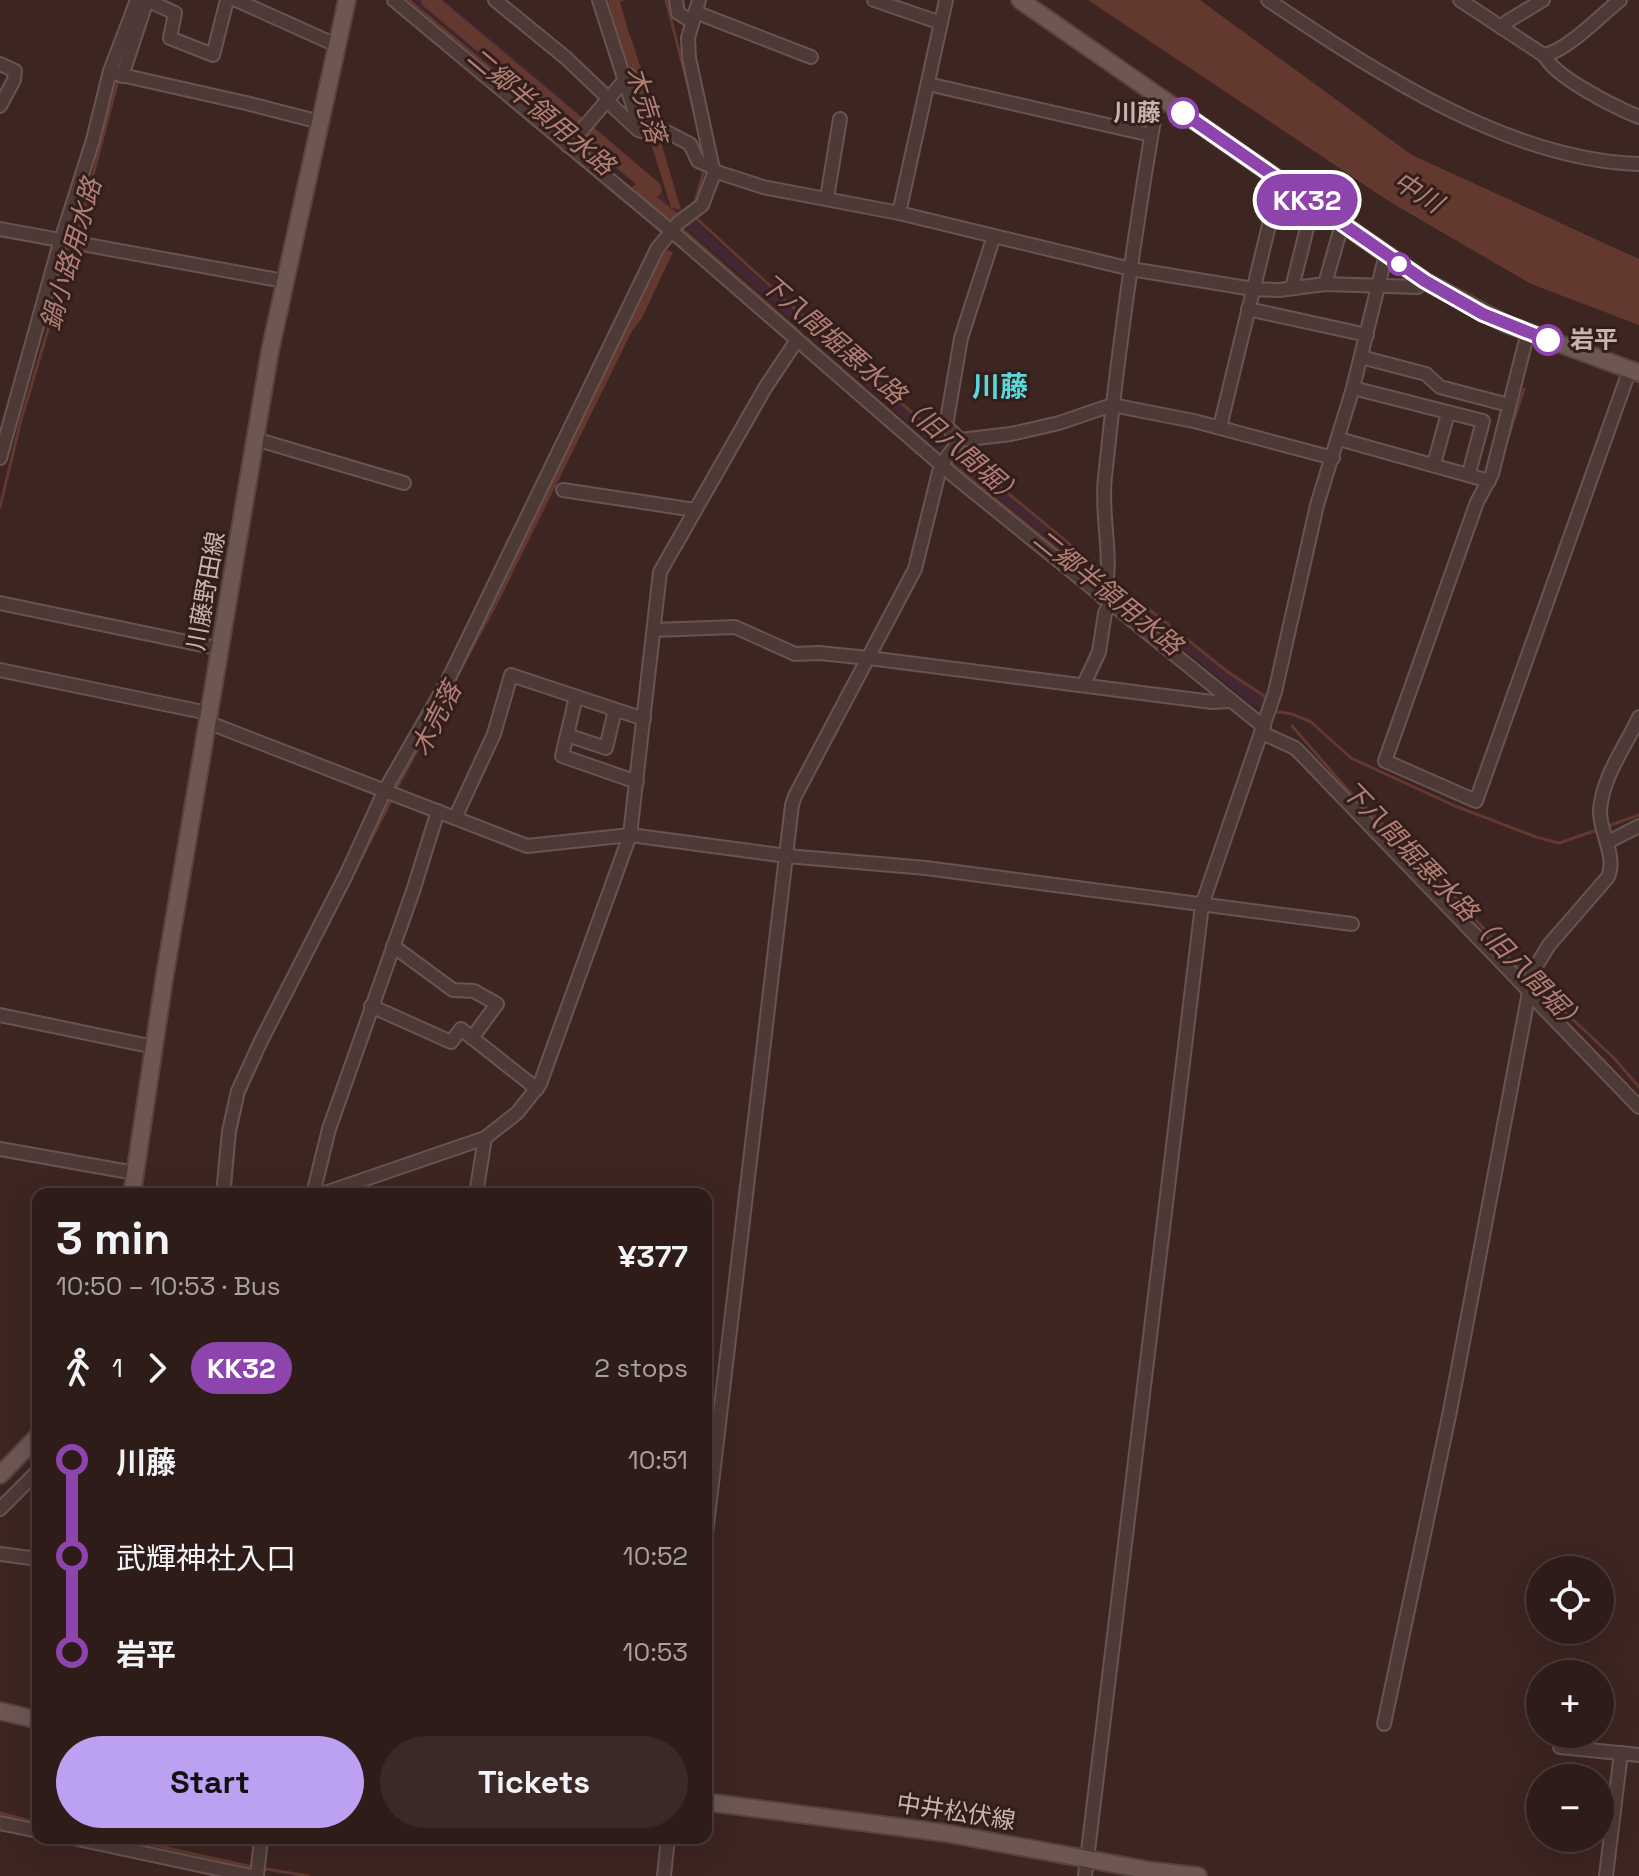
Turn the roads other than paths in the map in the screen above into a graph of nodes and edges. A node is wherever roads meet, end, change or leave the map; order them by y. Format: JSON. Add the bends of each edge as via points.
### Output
{"nodes":[{"id":1,"x":137,"y":0,"type":"edge"},
{"id":2,"x":227,"y":0,"type":"edge"},
{"id":3,"x":236,"y":0,"type":"edge"},
{"id":4,"x":347,"y":0,"type":"edge"},
{"id":5,"x":394,"y":0,"type":"edge"},
{"id":6,"x":495,"y":0,"type":"edge"},
{"id":7,"x":599,"y":0,"type":"edge"},
{"id":8,"x":676,"y":0,"type":"edge"},
{"id":9,"x":874,"y":0,"type":"edge"},
{"id":10,"x":946,"y":0,"type":"edge"},
{"id":11,"x":1020,"y":0,"type":"edge"},
{"id":12,"x":1268,"y":0,"type":"edge"},
{"id":13,"x":1460,"y":0,"type":"edge"},
{"id":14,"x":1543,"y":0,"type":"edge"},
{"id":15,"x":1620,"y":0,"type":"edge"},
{"id":16,"x":695,"y":11,"type":"edge"},
{"id":17,"x":941,"y":23,"type":"junction"},
{"id":18,"x":1502,"y":28,"type":"junction"},
{"id":19,"x":336,"y":45,"type":"junction"},
{"id":20,"x":1543,"y":55,"type":"junction"},
{"id":21,"x":811,"y":57,"type":"dead end"},
{"id":22,"x":0,"y":64,"type":"edge"},
{"id":23,"x":116,"y":74,"type":"junction"},
{"id":24,"x":627,"y":77,"type":"junction"},
{"id":25,"x":928,"y":84,"type":"junction"},
{"id":26,"x":1158,"y":96,"type":"junction"},
{"id":27,"x":607,"y":99,"type":"junction"},
{"id":28,"x":0,"y":106,"type":"edge"},
{"id":29,"x":1639,"y":117,"type":"edge"},
{"id":30,"x":840,"y":119,"type":"dead end"},
{"id":31,"x":320,"y":122,"type":"junction"},
{"id":32,"x":641,"y":131,"type":"junction"},
{"id":33,"x":1151,"y":135,"type":"junction"},
{"id":34,"x":572,"y":141,"type":"junction"},
{"id":35,"x":1639,"y":164,"type":"edge"},
{"id":36,"x":714,"y":169,"type":"junction"},
{"id":37,"x":1280,"y":180,"type":"junction"},
{"id":38,"x":827,"y":198,"type":"junction"},
{"id":39,"x":1313,"y":204,"type":"junction"},
{"id":40,"x":899,"y":213,"type":"junction"},
{"id":41,"x":682,"y":221,"type":"junction"},
{"id":42,"x":1342,"y":224,"type":"junction"},
{"id":43,"x":0,"y":229,"type":"edge"},
{"id":44,"x":994,"y":236,"type":"junction"},
{"id":45,"x":61,"y":240,"type":"junction"},
{"id":46,"x":1386,"y":254,"type":"junction"},
{"id":47,"x":1131,"y":269,"type":"junction"},
{"id":48,"x":284,"y":281,"type":"junction"},
{"id":49,"x":1425,"y":281,"type":"junction"},
{"id":50,"x":1325,"y":284,"type":"junction"},
{"id":51,"x":1379,"y":284,"type":"junction"},
{"id":52,"x":1292,"y":288,"type":"junction"},
{"id":53,"x":1253,"y":289,"type":"junction"},
{"id":54,"x":1248,"y":309,"type":"junction"},
{"id":55,"x":1528,"y":332,"type":"junction"},
{"id":56,"x":1367,"y":335,"type":"junction"},
{"id":57,"x":797,"y":340,"type":"junction"},
{"id":58,"x":1361,"y":357,"type":"junction"},
{"id":59,"x":1634,"y":371,"type":"edge"},
{"id":60,"x":1353,"y":388,"type":"junction"},
{"id":61,"x":1442,"y":388,"type":"junction"},
{"id":62,"x":1501,"y":403,"type":"dead end"},
{"id":63,"x":1112,"y":405,"type":"junction"},
{"id":64,"x":1442,"y":411,"type":"junction"},
{"id":65,"x":1220,"y":427,"type":"junction"},
{"id":66,"x":255,"y":439,"type":"junction"},
{"id":67,"x":1339,"y":439,"type":"junction"},
{"id":68,"x":1,"y":451,"type":"edge"},
{"id":69,"x":950,"y":454,"type":"junction"},
{"id":70,"x":1333,"y":458,"type":"junction"},
{"id":71,"x":1434,"y":464,"type":"junction"},
{"id":72,"x":1469,"y":473,"type":"junction"},
{"id":73,"x":1489,"y":481,"type":"junction"},
{"id":74,"x":404,"y":483,"type":"dead end"},
{"id":75,"x":563,"y":490,"type":"dead end"},
{"id":76,"x":695,"y":510,"type":"junction"},
{"id":77,"x":1106,"y":593,"type":"junction"},
{"id":78,"x":0,"y":603,"type":"edge"},
{"id":79,"x":654,"y":630,"type":"junction"},
{"id":80,"x":221,"y":649,"type":"junction"},
{"id":81,"x":869,"y":658,"type":"junction"},
{"id":82,"x":0,"y":670,"type":"edge"},
{"id":83,"x":1084,"y":684,"type":"junction"},
{"id":84,"x":576,"y":697,"type":"junction"},
{"id":85,"x":1229,"y":701,"type":"junction"},
{"id":86,"x":615,"y":710,"type":"junction"},
{"id":87,"x":1639,"y":717,"type":"edge"},
{"id":88,"x":208,"y":718,"type":"junction"},
{"id":89,"x":644,"y":719,"type":"junction"},
{"id":90,"x":1264,"y":726,"type":"junction"},
{"id":91,"x":567,"y":735,"type":"junction"},
{"id":92,"x":637,"y":782,"type":"junction"},
{"id":93,"x":385,"y":790,"type":"junction"},
{"id":94,"x":438,"y":811,"type":"junction"},
{"id":95,"x":455,"y":818,"type":"junction"},
{"id":96,"x":1639,"y":826,"type":"edge"},
{"id":97,"x":630,"y":835,"type":"junction"},
{"id":98,"x":1607,"y":840,"type":"junction"},
{"id":99,"x":787,"y":856,"type":"junction"},
{"id":100,"x":1202,"y":905,"type":"junction"},
{"id":101,"x":1352,"y":924,"type":"dead end"},
{"id":102,"x":393,"y":946,"type":"junction"},
{"id":103,"x":1529,"y":991,"type":"junction"},
{"id":104,"x":371,"y":1006,"type":"junction"},
{"id":105,"x":0,"y":1015,"type":"edge"},
{"id":106,"x":472,"y":1038,"type":"junction"},
{"id":107,"x":154,"y":1047,"type":"junction"},
{"id":108,"x":537,"y":1089,"type":"junction"},
{"id":109,"x":1639,"y":1107,"type":"edge"},
{"id":110,"x":485,"y":1138,"type":"junction"},
{"id":111,"x":0,"y":1149,"type":"edge"},
{"id":112,"x":135,"y":1173,"type":"junction"},
{"id":113,"x":133,"y":1188,"type":"edge"},
{"id":114,"x":224,"y":1188,"type":"edge"},
{"id":115,"x":314,"y":1188,"type":"edge"},
{"id":116,"x":339,"y":1188,"type":"edge"},
{"id":117,"x":477,"y":1188,"type":"edge"},
{"id":118,"x":32,"y":1442,"type":"edge"},
{"id":119,"x":0,"y":1475,"type":"edge"},
{"id":120,"x":32,"y":1477,"type":"edge"},
{"id":121,"x":712,"y":1484,"type":"edge"},
{"id":122,"x":0,"y":1509,"type":"edge"},
{"id":123,"x":0,"y":1554,"type":"edge"},
{"id":124,"x":32,"y":1558,"type":"edge"},
{"id":125,"x":0,"y":1711,"type":"edge"},
{"id":126,"x":32,"y":1719,"type":"edge"},
{"id":127,"x":1384,"y":1724,"type":"dead end"},
{"id":128,"x":1570,"y":1748,"type":"edge"},
{"id":129,"x":1621,"y":1753,"type":"junction"},
{"id":130,"x":1639,"y":1755,"type":"edge"},
{"id":131,"x":712,"y":1803,"type":"edge"},
{"id":132,"x":0,"y":1823,"type":"edge"},
{"id":133,"x":32,"y":1830,"type":"edge"},
{"id":134,"x":105,"y":1844,"type":"edge"},
{"id":135,"x":260,"y":1844,"type":"edge"},
{"id":136,"x":667,"y":1844,"type":"edge"},
{"id":137,"x":1086,"y":1868,"type":"edge"},
{"id":138,"x":256,"y":1872,"type":"edge"},
{"id":139,"x":664,"y":1876,"type":"edge"},
{"id":140,"x":1198,"y":1876,"type":"edge"},
{"id":141,"x":1606,"y":1876,"type":"edge"}],
"edges":[{"from":1,"to":23,"type":"street"},
{"from":2,"to":23,"type":"street","via":[[213,55],[170,38],[175,13],[147,0]]},
{"from":3,"to":19,"type":"street"},
{"from":4,"to":19,"type":"main road","name":"川藤野田線"},
{"from":5,"to":34,"type":"street"},
{"from":6,"to":27,"type":"street"},
{"from":7,"to":24,"type":"street"},
{"from":8,"to":16,"type":"street","via":[[678,13]]},
{"from":9,"to":17,"type":"street"},
{"from":10,"to":17,"type":"street"},
{"from":11,"to":26,"type":"main road"},
{"from":12,"to":35,"type":"street","via":[[1380,71],[1465,116],[1557,152]]},
{"from":13,"to":18,"type":"street"},
{"from":14,"to":18,"type":"street"},
{"from":15,"to":20,"type":"street","via":[[1566,44]]},
{"from":16,"to":21,"type":"street"},
{"from":16,"to":36,"type":"street","via":[[689,58]]},
{"from":17,"to":25,"type":"street"},
{"from":18,"to":20,"type":"street"},
{"from":19,"to":31,"type":"main road","name":"川藤野田線"},
{"from":20,"to":29,"type":"street","via":[[1552,67],[1603,101]]},
{"from":22,"to":28,"type":"street","via":[[15,71]]},
{"from":23,"to":31,"type":"street"},
{"from":23,"to":45,"type":"street"},
{"from":24,"to":27,"type":"street"},
{"from":24,"to":32,"type":"street"},
{"from":25,"to":33,"type":"street"},
{"from":25,"to":40,"type":"street"},
{"from":26,"to":33,"type":"street"},
{"from":26,"to":37,"type":"main road"},
{"from":27,"to":32,"type":"street"},
{"from":27,"to":34,"type":"street"},
{"from":30,"to":38,"type":"street"},
{"from":31,"to":48,"type":"main road","name":"川藤野田線"},
{"from":32,"to":36,"type":"street","via":[[661,129],[690,144],[698,161]]},
{"from":33,"to":47,"type":"street"},
{"from":34,"to":41,"type":"street"},
{"from":36,"to":38,"type":"street","via":[[763,187]]},
{"from":36,"to":41,"type":"street","via":[[702,205]]},
{"from":37,"to":39,"type":"main road"},
{"from":37,"to":53,"type":"street"},
{"from":38,"to":40,"type":"street"},
{"from":39,"to":42,"type":"main road"},
{"from":39,"to":52,"type":"street"},
{"from":40,"to":44,"type":"street"},
{"from":41,"to":57,"type":"street"},
{"from":41,"to":93,"type":"street","via":[[657,249],[447,682]]},
{"from":42,"to":46,"type":"main road"},
{"from":42,"to":50,"type":"street"},
{"from":43,"to":45,"type":"street"},
{"from":44,"to":47,"type":"street"},
{"from":44,"to":69,"type":"street","via":[[959,349],[946,426]]},
{"from":45,"to":48,"type":"street"},
{"from":45,"to":68,"type":"street"},
{"from":46,"to":49,"type":"main road"},
{"from":46,"to":51,"type":"street"},
{"from":47,"to":53,"type":"street"},
{"from":47,"to":63,"type":"street"},
{"from":48,"to":66,"type":"main road","name":"川藤野田線"},
{"from":49,"to":51,"type":"street","via":[[1417,287]]},
{"from":49,"to":55,"type":"main road"},
{"from":50,"to":51,"type":"street"},
{"from":50,"to":52,"type":"street"},
{"from":51,"to":56,"type":"street"},
{"from":52,"to":53,"type":"street"},
{"from":53,"to":54,"type":"street"},
{"from":54,"to":56,"type":"street"},
{"from":54,"to":65,"type":"street"},
{"from":55,"to":59,"type":"main road"},
{"from":55,"to":73,"type":"street"},
{"from":56,"to":58,"type":"street"},
{"from":57,"to":69,"type":"street"},
{"from":57,"to":76,"type":"street"},
{"from":58,"to":60,"type":"street"},
{"from":58,"to":61,"type":"street","via":[[1426,374]]},
{"from":59,"to":73,"type":"street","via":[[1476,801],[1385,761]]},
{"from":60,"to":64,"type":"street"},
{"from":60,"to":67,"type":"street"},
{"from":61,"to":62,"type":"street"},
{"from":61,"to":64,"type":"street"},
{"from":63,"to":65,"type":"street"},
{"from":63,"to":69,"type":"street"},
{"from":63,"to":77,"type":"street","via":[[1102,503],[1109,565]]},
{"from":64,"to":71,"type":"street"},
{"from":64,"to":72,"type":"street","via":[[1483,421]]},
{"from":65,"to":70,"type":"street"},
{"from":66,"to":74,"type":"street"},
{"from":66,"to":80,"type":"main road","name":"川藤野田線"},
{"from":67,"to":70,"type":"street"},
{"from":67,"to":71,"type":"street"},
{"from":69,"to":77,"type":"street"},
{"from":69,"to":81,"type":"street","via":[[939,472],[915,569]]},
{"from":70,"to":90,"type":"street"},
{"from":71,"to":72,"type":"street"},
{"from":72,"to":73,"type":"street"},
{"from":75,"to":76,"type":"street"},
{"from":76,"to":79,"type":"street","via":[[660,572]]},
{"from":77,"to":83,"type":"street","via":[[1099,652]]},
{"from":77,"to":85,"type":"street"},
{"from":78,"to":80,"type":"street"},
{"from":79,"to":81,"type":"street","via":[[735,627],[795,654]]},
{"from":79,"to":89,"type":"street"},
{"from":80,"to":88,"type":"main road","name":"川藤野田線"},
{"from":81,"to":83,"type":"street"},
{"from":81,"to":99,"type":"street","via":[[795,796]]},
{"from":82,"to":88,"type":"street"},
{"from":83,"to":85,"type":"street"},
{"from":84,"to":86,"type":"street"},
{"from":84,"to":91,"type":"street"},
{"from":84,"to":95,"type":"street","via":[[511,675],[494,734]]},
{"from":85,"to":90,"type":"street"},
{"from":86,"to":89,"type":"street"},
{"from":86,"to":91,"type":"street","via":[[606,748]]},
{"from":87,"to":98,"type":"street","via":[[1611,768],[1600,812]]},
{"from":88,"to":93,"type":"street"},
{"from":88,"to":107,"type":"main road","name":"川藤野田線"},
{"from":89,"to":92,"type":"street"},
{"from":90,"to":100,"type":"street"},
{"from":90,"to":103,"type":"street","via":[[1295,748]]},
{"from":91,"to":92,"type":"street","via":[[562,756]]},
{"from":92,"to":97,"type":"street"},
{"from":93,"to":94,"type":"street"},
{"from":93,"to":114,"type":"street","via":[[238,1091]]},
{"from":94,"to":95,"type":"street"},
{"from":94,"to":102,"type":"street"},
{"from":95,"to":97,"type":"street","via":[[527,846]]},
{"from":96,"to":98,"type":"street"},
{"from":97,"to":99,"type":"street"},
{"from":97,"to":108,"type":"street"},
{"from":98,"to":103,"type":"street","via":[[1608,877],[1549,945],[1533,971]]},
{"from":99,"to":100,"type":"street","via":[[926,868]]},
{"from":99,"to":121,"type":"street"},
{"from":100,"to":101,"type":"street"},
{"from":100,"to":137,"type":"street"},
{"from":102,"to":104,"type":"street"},
{"from":102,"to":106,"type":"street","via":[[453,990],[474,991],[497,1004]]},
{"from":103,"to":109,"type":"street"},
{"from":103,"to":127,"type":"street","via":[[1450,1411]]},
{"from":104,"to":106,"type":"street","via":[[451,1042],[461,1029]]},
{"from":104,"to":115,"type":"street"},
{"from":105,"to":107,"type":"street"},
{"from":106,"to":108,"type":"street"},
{"from":107,"to":112,"type":"main road","name":"川藤野田線"},
{"from":108,"to":110,"type":"street"},
{"from":110,"to":116,"type":"street"},
{"from":110,"to":117,"type":"street"},
{"from":111,"to":112,"type":"street"},
{"from":112,"to":113,"type":"main road","name":"川藤野田線"},
{"from":118,"to":119,"type":"main road"},
{"from":120,"to":122,"type":"street"},
{"from":123,"to":124,"type":"street"},
{"from":125,"to":126,"type":"main road"},
{"from":128,"to":129,"type":"street"},
{"from":129,"to":130,"type":"street"},
{"from":129,"to":141,"type":"street"},
{"from":131,"to":137,"type":"main road","name":"中井松伏線","via":[[945,1833]]},
{"from":132,"to":133,"type":"street"},
{"from":134,"to":138,"type":"street"},
{"from":135,"to":138,"type":"street"},
{"from":136,"to":139,"type":"street"},
{"from":137,"to":140,"type":"main road","name":"中井松伏線"}]}
